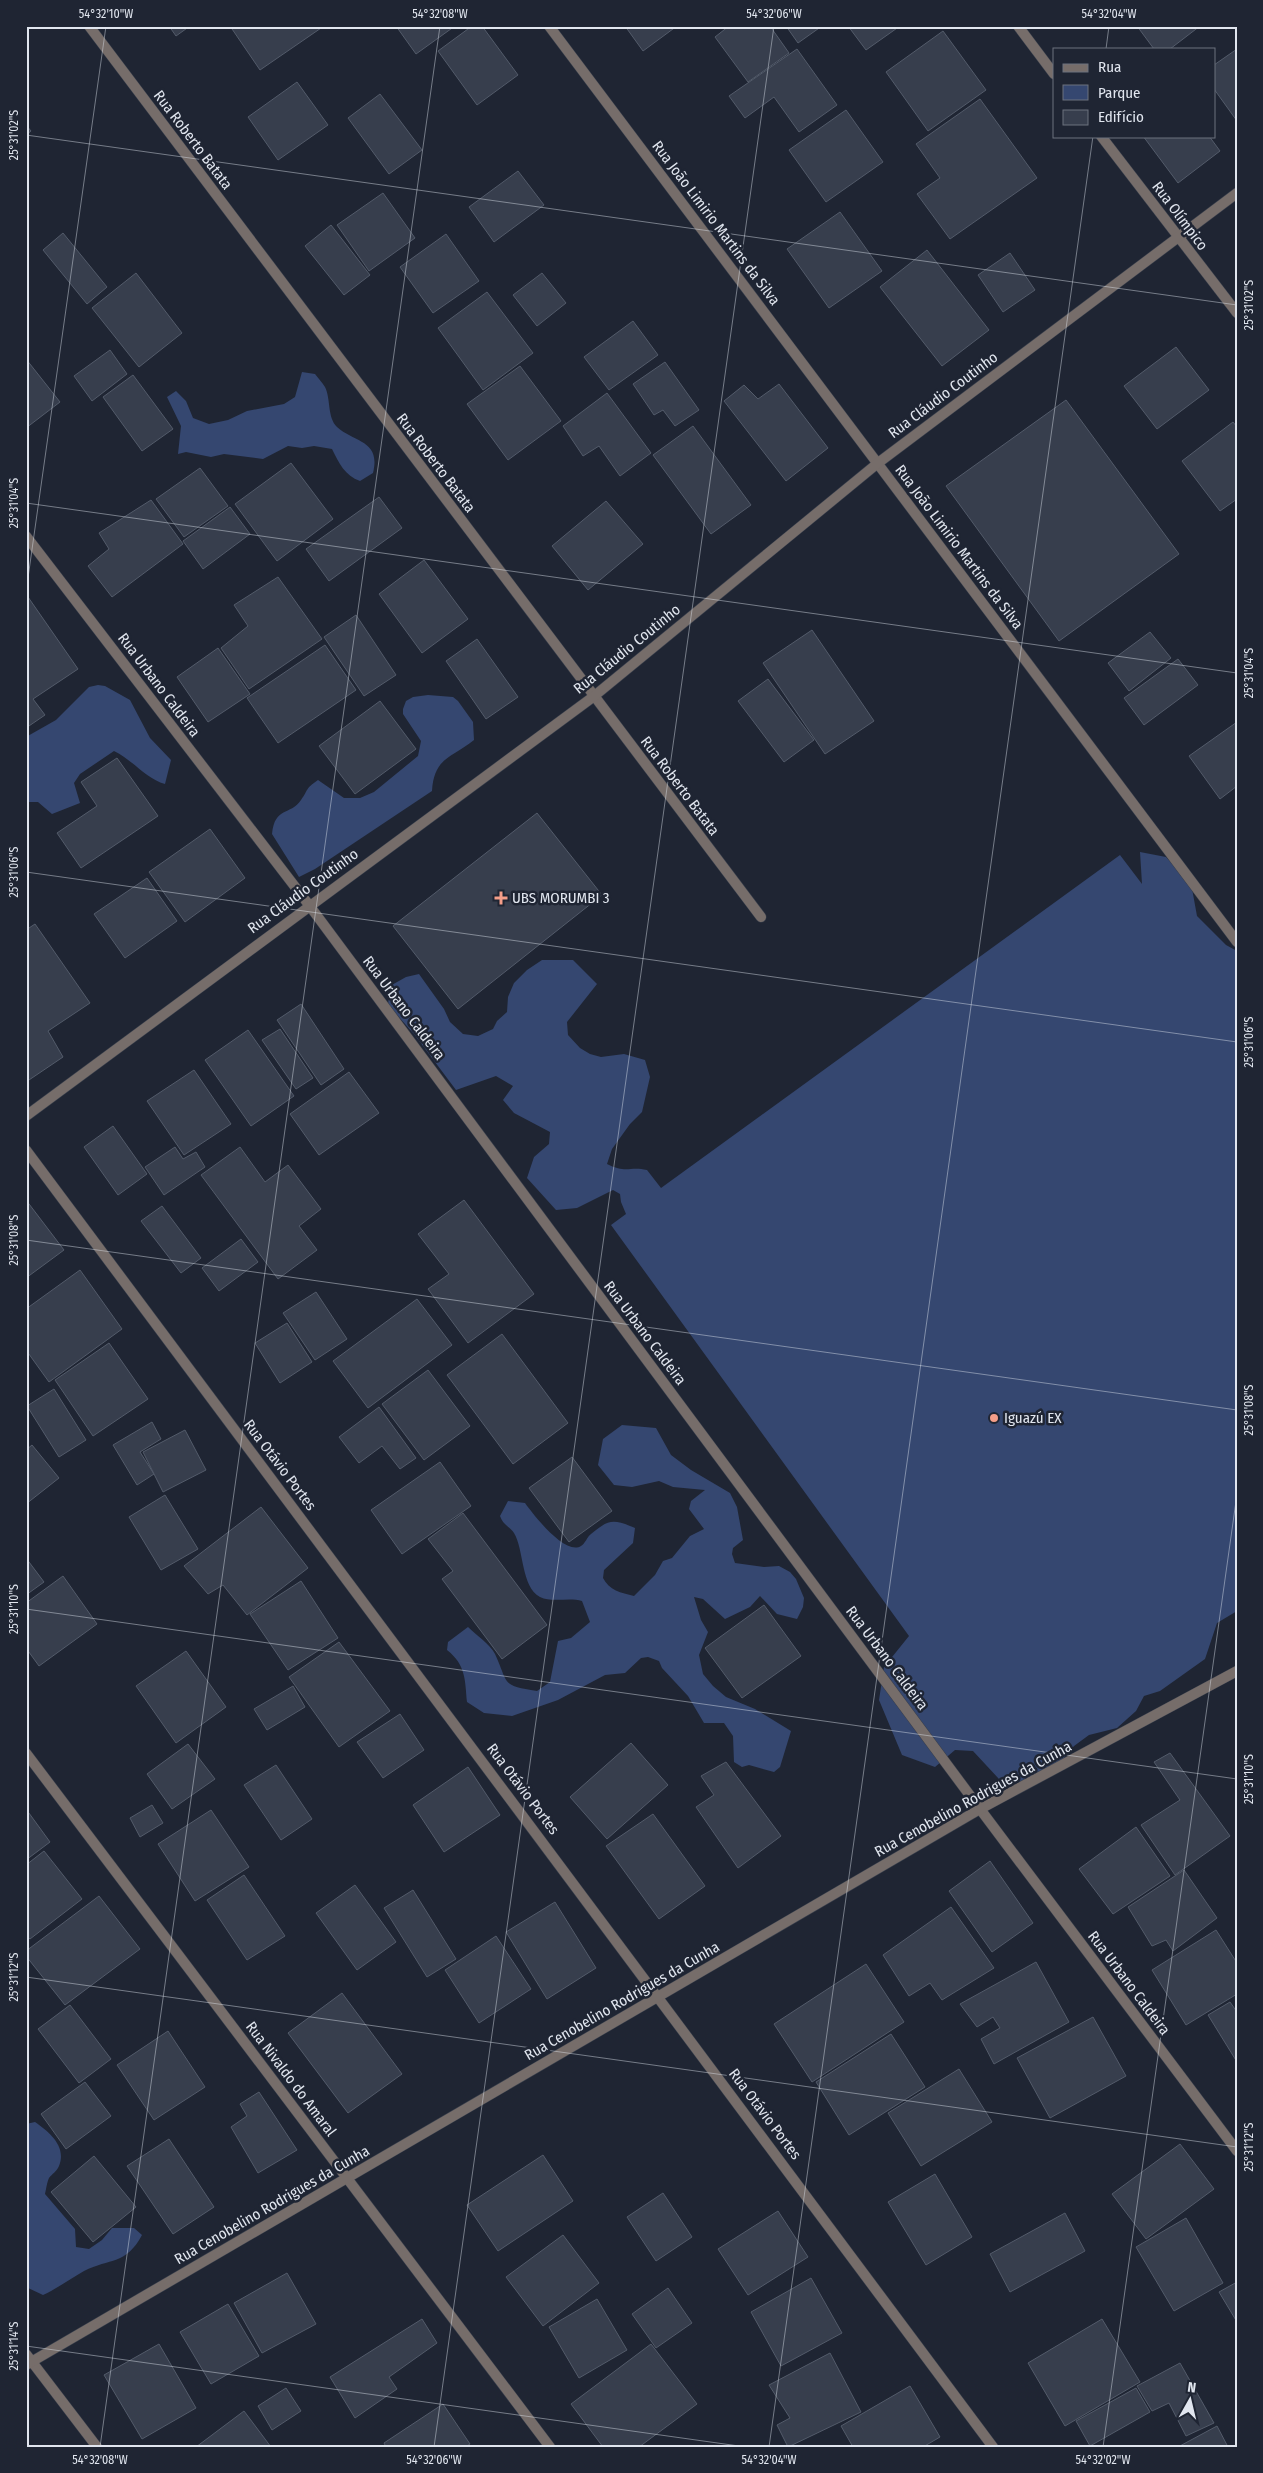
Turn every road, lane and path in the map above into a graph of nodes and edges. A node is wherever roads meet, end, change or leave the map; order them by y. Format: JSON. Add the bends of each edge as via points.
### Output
{"nodes":[{"id":1,"x":89,"y":26,"type":"edge"},
{"id":2,"x":548,"y":26,"type":"edge"},
{"id":3,"x":1018,"y":26,"type":"edge"},
{"id":4,"x":1053,"y":73,"type":"edge"},
{"id":5,"x":1102,"y":138,"type":"edge"},
{"id":6,"x":1237,"y":193,"type":"edge"},
{"id":7,"x":1177,"y":238,"type":"junction"},
{"id":8,"x":1237,"y":313,"type":"edge"},
{"id":9,"x":878,"y":463,"type":"junction"},
{"id":10,"x":26,"y":536,"type":"edge"},
{"id":11,"x":594,"y":697,"type":"junction"},
{"id":12,"x":309,"y":905,"type":"junction"},
{"id":13,"x":761,"y":917,"type":"dead end"},
{"id":14,"x":1237,"y":942,"type":"edge"},
{"id":15,"x":26,"y":1116,"type":"edge"},
{"id":16,"x":26,"y":1150,"type":"edge"},
{"id":17,"x":1237,"y":1671,"type":"edge"},
{"id":18,"x":26,"y":1753,"type":"edge"},
{"id":19,"x":980,"y":1809,"type":"junction"},
{"id":20,"x":659,"y":1996,"type":"junction"},
{"id":21,"x":1237,"y":2151,"type":"edge"},
{"id":22,"x":347,"y":2179,"type":"junction"},
{"id":23,"x":28,"y":2360,"type":"edge"},
{"id":24,"x":97,"y":2447,"type":"edge"},
{"id":25,"x":550,"y":2447,"type":"edge"},
{"id":26,"x":993,"y":2447,"type":"edge"}],
"edges":[{"from":1,"to":11,"type":"street","name":"Rua Roberto Batata"},
{"from":2,"to":9,"type":"street","name":"Rua João Limirio Martins da Silva"},
{"from":3,"to":4,"type":"street"},
{"from":5,"to":7,"type":"street","name":"Rua Olímpico"},
{"from":6,"to":7,"type":"street","name":"Rua Cláudio Coutinho"},
{"from":7,"to":8,"type":"street","name":"Rua Olímpico"},
{"from":7,"to":9,"type":"street","name":"Rua Cláudio Coutinho"},
{"from":9,"to":11,"type":"street","name":"Rua Cláudio Coutinho"},
{"from":9,"to":14,"type":"street","name":"Rua João Limirio Martins da Silva"},
{"from":10,"to":12,"type":"street","name":"Rua Urbano Caldeira"},
{"from":11,"to":12,"type":"street","name":"Rua Cláudio Coutinho"},
{"from":11,"to":13,"type":"street","name":"Rua Roberto Batata"},
{"from":12,"to":15,"type":"street","name":"Rua Cláudio Coutinho"},
{"from":12,"to":19,"type":"street","name":"Rua Urbano Caldeira"},
{"from":16,"to":20,"type":"street","name":"Rua Otávio Portes"},
{"from":17,"to":19,"type":"street","name":"Rua Cenobelino Rodrigues da Cunha"},
{"from":18,"to":22,"type":"street","name":"Rua Nivaldo do Amaral"},
{"from":19,"to":20,"type":"street","name":"Rua Cenobelino Rodrigues da Cunha"},
{"from":19,"to":21,"type":"street","name":"Rua Urbano Caldeira"},
{"from":20,"to":22,"type":"street","name":"Rua Cenobelino Rodrigues da Cunha"},
{"from":20,"to":26,"type":"street","name":"Rua Otávio Portes"},
{"from":22,"to":23,"type":"street","name":"Rua Cenobelino Rodrigues da Cunha"},
{"from":22,"to":25,"type":"street","name":"Rua Nivaldo do Amaral"},
{"from":23,"to":24,"type":"street"}]}
